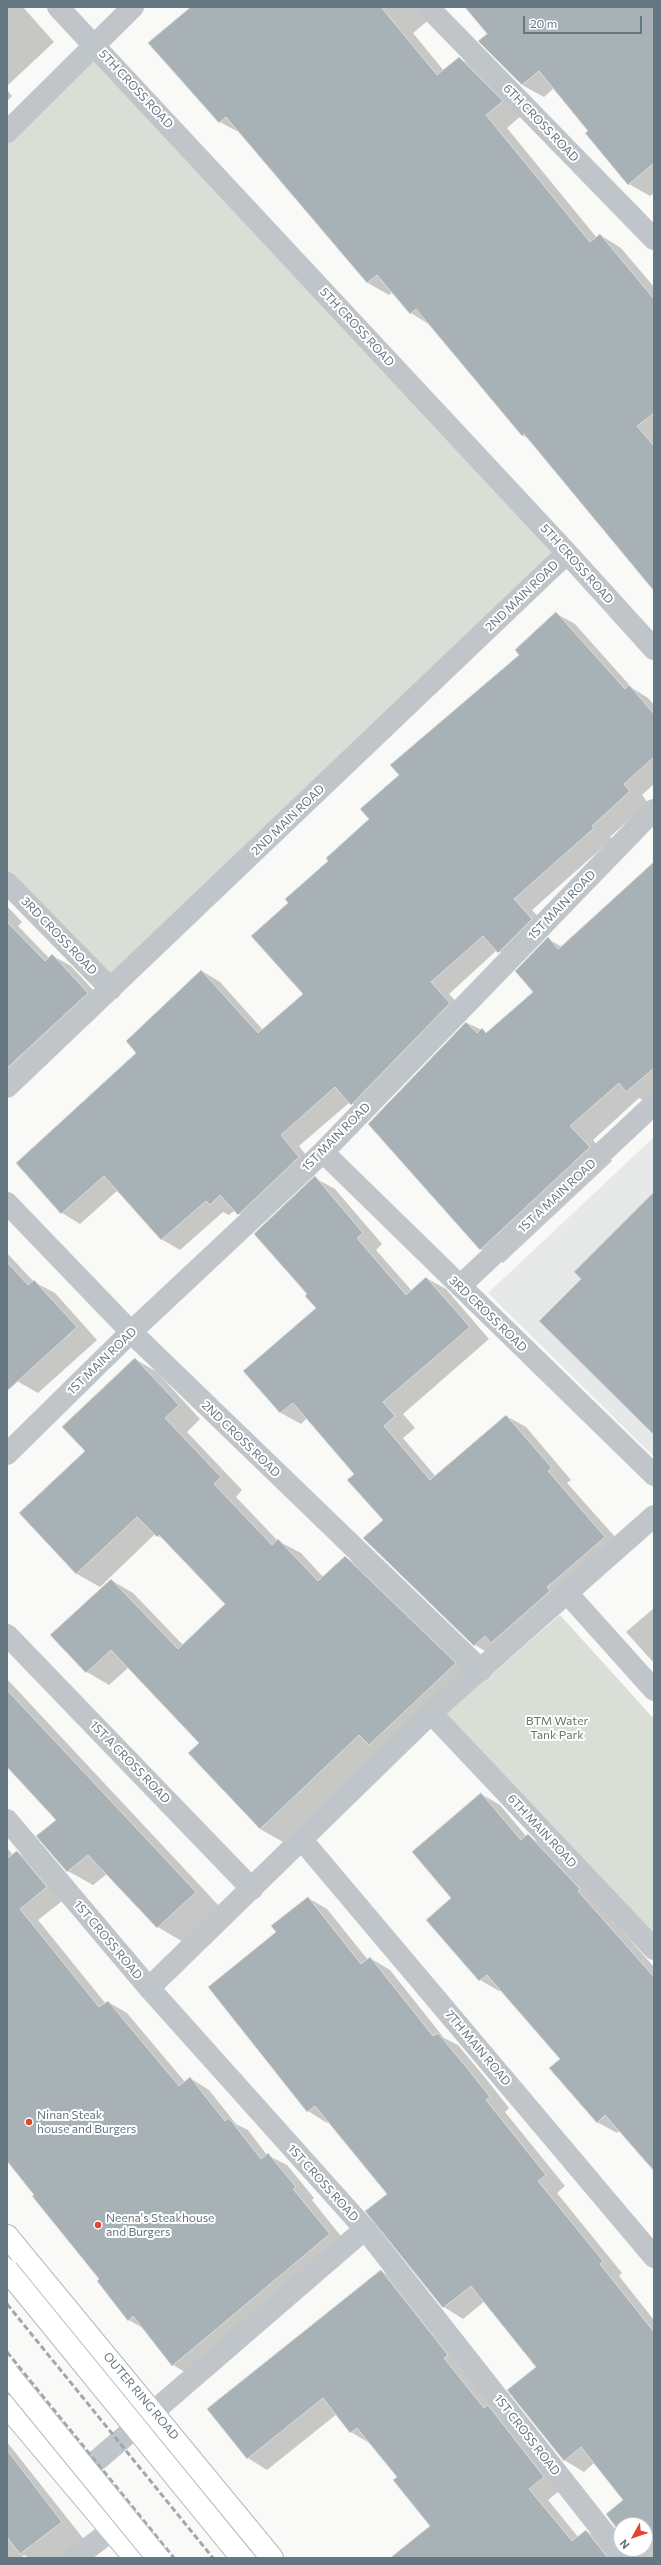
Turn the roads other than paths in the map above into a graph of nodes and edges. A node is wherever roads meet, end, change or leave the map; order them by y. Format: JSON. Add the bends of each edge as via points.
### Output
{"nodes":[{"id":1,"x":58,"y":7,"type":"edge"},
{"id":2,"x":133,"y":7,"type":"edge"},
{"id":3,"x":428,"y":7,"type":"edge"},
{"id":4,"x":94,"y":44,"type":"junction"},
{"id":5,"x":7,"y":132,"type":"edge"},
{"id":6,"x":654,"y":239,"type":"edge"},
{"id":7,"x":567,"y":553,"type":"junction"},
{"id":8,"x":650,"y":636,"type":"edge"},
{"id":9,"x":654,"y":810,"type":"edge"},
{"id":10,"x":7,"y":883,"type":"edge"},
{"id":11,"x":111,"y":989,"type":"junction"},
{"id":12,"x":7,"y":1087,"type":"edge"},
{"id":13,"x":654,"y":1104,"type":"edge"},
{"id":14,"x":322,"y":1152,"type":"junction"},
{"id":15,"x":7,"y":1203,"type":"edge"},
{"id":16,"x":460,"y":1286,"type":"junction"},
{"id":17,"x":131,"y":1332,"type":"junction"},
{"id":18,"x":7,"y":1454,"type":"edge"},
{"id":19,"x":654,"y":1475,"type":"edge"},
{"id":20,"x":654,"y":1516,"type":"edge"},
{"id":21,"x":567,"y":1593,"type":"junction"},
{"id":22,"x":7,"y":1635,"type":"edge"},
{"id":23,"x":481,"y":1670,"type":"junction"},
{"id":24,"x":654,"y":1690,"type":"edge"},
{"id":25,"x":430,"y":1713,"type":"junction"},
{"id":26,"x":7,"y":1820,"type":"edge"},
{"id":27,"x":302,"y":1840,"type":"junction"},
{"id":28,"x":252,"y":1888,"type":"junction"},
{"id":29,"x":654,"y":1949,"type":"edge"},
{"id":30,"x":149,"y":1988,"type":"junction"},
{"id":31,"x":365,"y":2229,"type":"junction"},
{"id":32,"x":7,"y":2236,"type":"edge"},
{"id":33,"x":654,"y":2257,"type":"edge"},
{"id":34,"x":7,"y":2270,"type":"edge"},
{"id":35,"x":7,"y":2373,"type":"edge"},
{"id":36,"x":7,"y":2406,"type":"edge"},
{"id":37,"x":155,"y":2413,"type":"junction"},
{"id":38,"x":72,"y":2482,"type":"junction"},
{"id":39,"x":112,"y":2530,"type":"junction"},
{"id":40,"x":75,"y":2558,"type":"edge"},
{"id":41,"x":135,"y":2558,"type":"edge"},
{"id":42,"x":158,"y":2558,"type":"edge"},
{"id":43,"x":242,"y":2558,"type":"edge"},
{"id":44,"x":272,"y":2558,"type":"edge"},
{"id":45,"x":624,"y":2558,"type":"edge"}],
"edges":[{"from":1,"to":4,"type":"street","name":"5TH CROSS ROAD"},
{"from":2,"to":4,"type":"street"},
{"from":3,"to":6,"type":"street","name":"6TH CROSS ROAD"},
{"from":4,"to":5,"type":"street"},
{"from":4,"to":7,"type":"street","name":"5TH CROSS ROAD"},
{"from":7,"to":8,"type":"street","name":"5TH CROSS ROAD"},
{"from":7,"to":11,"type":"street","name":"2ND MAIN ROAD"},
{"from":9,"to":14,"type":"street","name":"1ST MAIN ROAD"},
{"from":10,"to":11,"type":"street","name":"3RD CROSS ROAD"},
{"from":11,"to":12,"type":"street","name":"2ND MAIN ROAD"},
{"from":13,"to":16,"type":"street","name":"1ST A MAIN ROAD"},
{"from":14,"to":16,"type":"street","name":"3RD CROSS ROAD"},
{"from":14,"to":17,"type":"street","name":"1ST MAIN ROAD"},
{"from":15,"to":17,"type":"street","name":"2ND CROSS ROAD"},
{"from":16,"to":19,"type":"street","name":"3RD CROSS ROAD"},
{"from":17,"to":18,"type":"street","name":"1ST MAIN ROAD"},
{"from":17,"to":23,"type":"street","name":"2ND CROSS ROAD"},
{"from":20,"to":21,"type":"street"},
{"from":21,"to":23,"type":"street"},
{"from":21,"to":24,"type":"street"},
{"from":22,"to":28,"type":"street","name":"1ST A CROSS ROAD"},
{"from":23,"to":25,"type":"street"},
{"from":25,"to":27,"type":"street"},
{"from":25,"to":29,"type":"street","name":"6TH MAIN ROAD"},
{"from":26,"to":30,"type":"street","name":"1ST CROSS ROAD"},
{"from":27,"to":28,"type":"street"},
{"from":27,"to":33,"type":"street","name":"7TH MAIN ROAD"},
{"from":28,"to":30,"type":"street"},
{"from":30,"to":31,"type":"street","name":"1ST CROSS ROAD"},
{"from":31,"to":37,"type":"street"},
{"from":31,"to":45,"type":"street","name":"1ST CROSS ROAD"},
{"from":32,"to":37,"type":"main road","name":"OUTER RING ROAD"},
{"from":34,"to":43,"type":"main road","bridge":true},
{"from":35,"to":42,"type":"main road","bridge":true},
{"from":36,"to":38,"type":"main road"},
{"from":37,"to":38,"type":"street"},
{"from":37,"to":44,"type":"main road","name":"OUTER RING ROAD"},
{"from":38,"to":39,"type":"main road"},
{"from":39,"to":40,"type":"street"},
{"from":39,"to":41,"type":"main road"}]}
